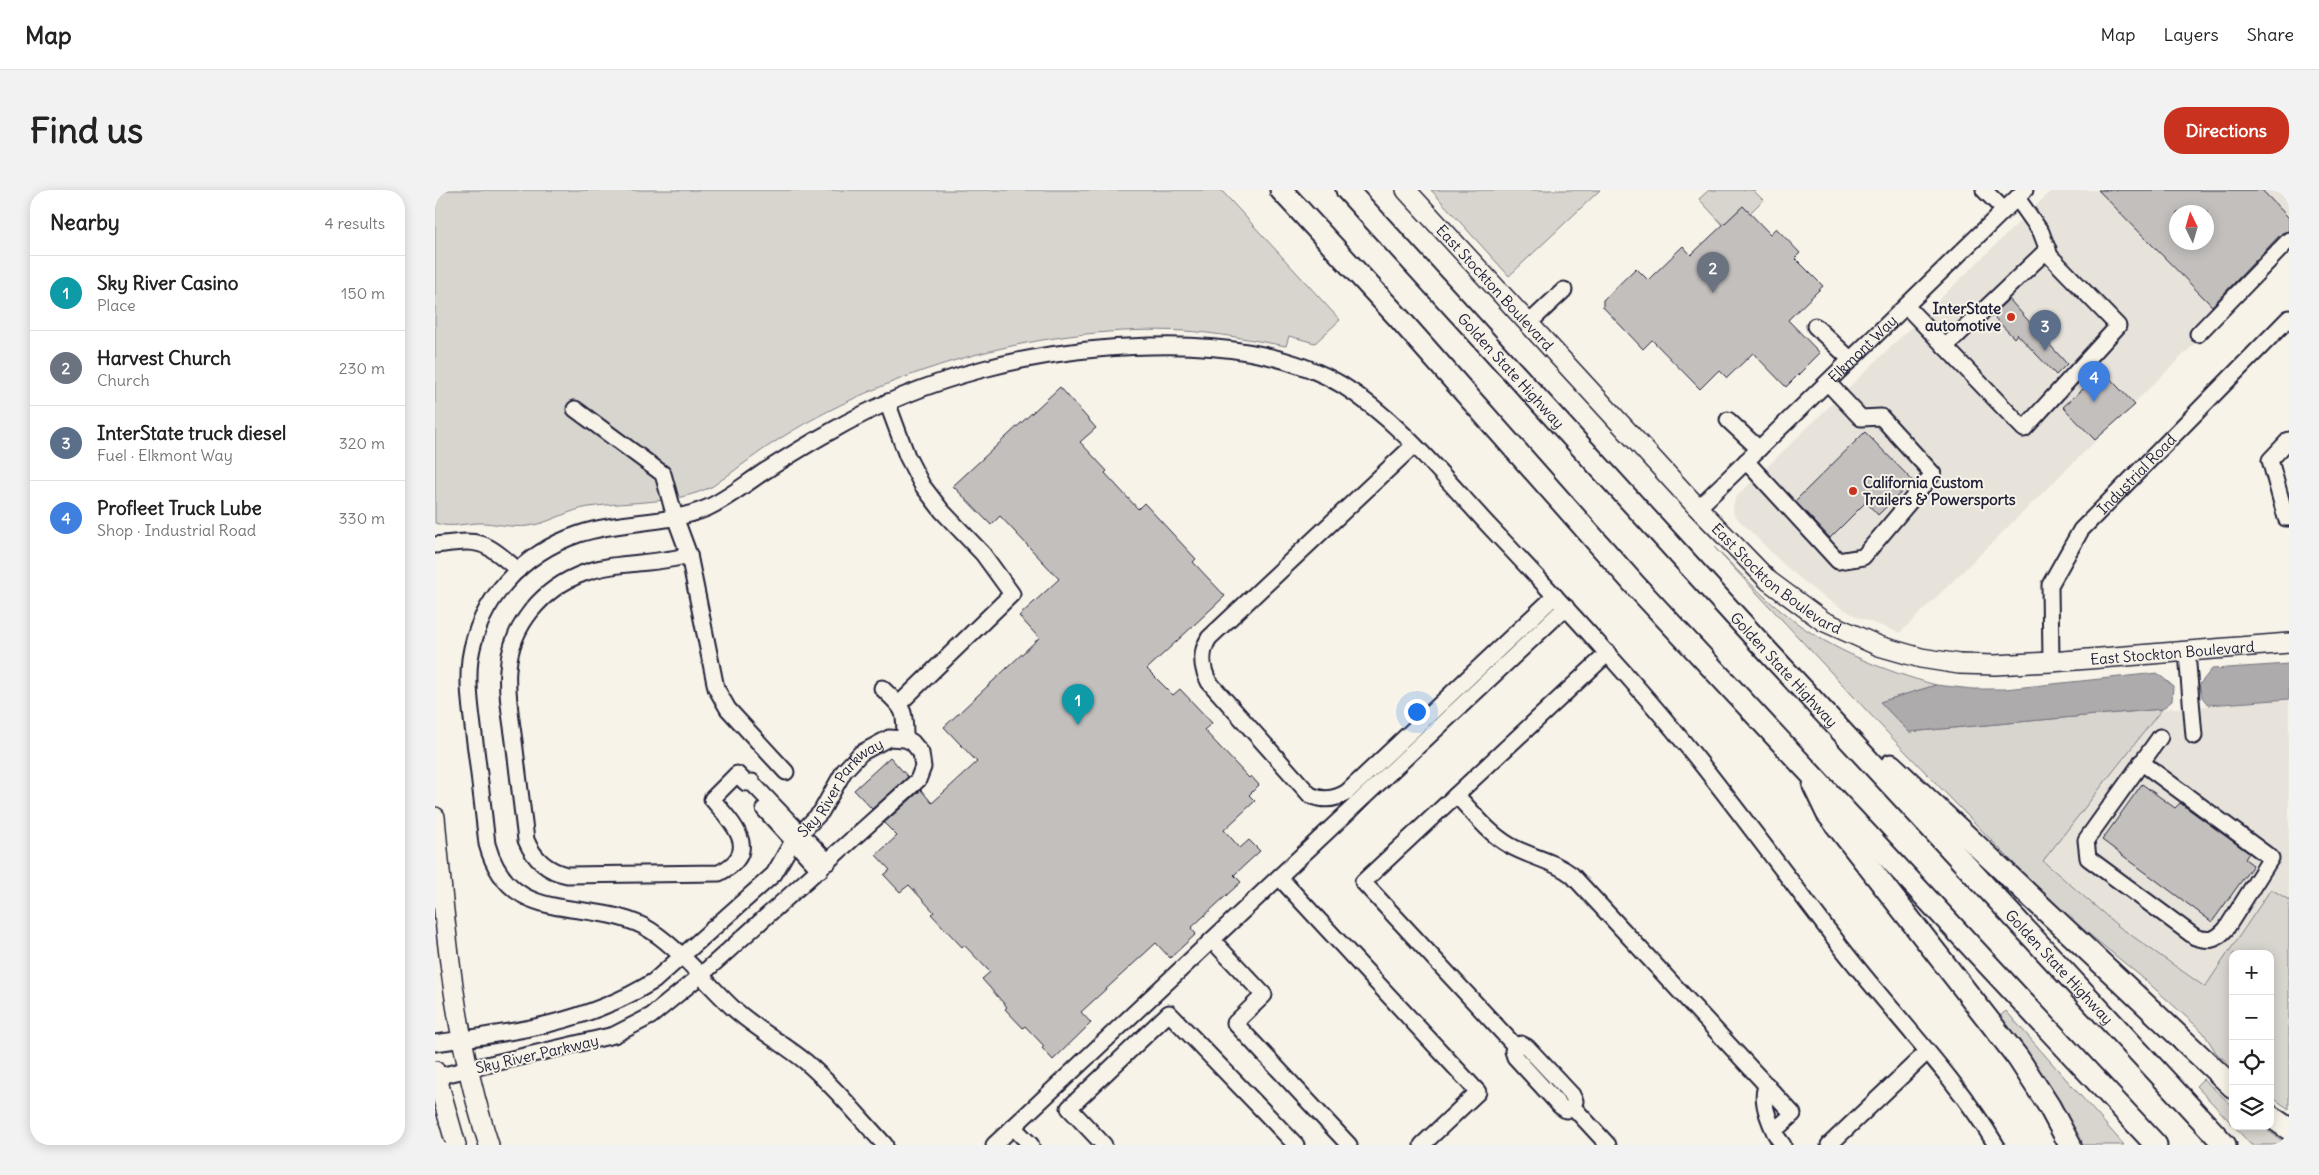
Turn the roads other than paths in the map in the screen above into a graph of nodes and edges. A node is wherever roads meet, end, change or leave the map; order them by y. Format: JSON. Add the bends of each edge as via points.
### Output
{"nodes":[{"id":1,"x":1281,"y":190,"type":"edge"},
{"id":2,"x":1347,"y":190,"type":"edge"},
{"id":3,"x":1406,"y":190,"type":"edge"},
{"id":4,"x":1984,"y":190,"type":"edge"},
{"id":5,"x":2021,"y":194,"type":"edge"},
{"id":6,"x":2005,"y":210,"type":"junction"},
{"id":7,"x":2289,"y":240,"type":"edge"},
{"id":8,"x":2048,"y":249,"type":"junction"},
{"id":9,"x":1564,"y":290,"type":"dead end"},
{"id":10,"x":1906,"y":306,"type":"junction"},
{"id":11,"x":2289,"y":318,"type":"edge"},
{"id":12,"x":1528,"y":324,"type":"junction"},
{"id":13,"x":1815,"y":326,"type":"dead end"},
{"id":14,"x":2198,"y":334,"type":"dead end"},
{"id":15,"x":1945,"y":347,"type":"junction"},
{"id":16,"x":1851,"y":360,"type":"junction"},
{"id":17,"x":1828,"y":383,"type":"junction"},
{"id":18,"x":887,"y":402,"type":"junction"},
{"id":19,"x":575,"y":409,"type":"dead end"},
{"id":20,"x":1728,"y":420,"type":"dead end"},
{"id":21,"x":2289,"y":440,"type":"edge"},
{"id":22,"x":1414,"y":446,"type":"junction"},
{"id":23,"x":1759,"y":449,"type":"junction"},
{"id":24,"x":1746,"y":461,"type":"junction"},
{"id":25,"x":1698,"y":508,"type":"junction"},
{"id":26,"x":675,"y":517,"type":"junction"},
{"id":27,"x":2289,"y":518,"type":"edge"},
{"id":28,"x":435,"y":545,"type":"edge"},
{"id":29,"x":689,"y":555,"type":"junction"},
{"id":30,"x":518,"y":570,"type":"junction"},
{"id":31,"x":1555,"y":596,"type":"junction"},
{"id":32,"x":1565,"y":607,"type":"junction"},
{"id":33,"x":2289,"y":643,"type":"edge"},
{"id":34,"x":1769,"y":652,"type":"junction"},
{"id":35,"x":2187,"y":653,"type":"junction"},
{"id":36,"x":1607,"y":654,"type":"junction"},
{"id":37,"x":2051,"y":662,"type":"junction"},
{"id":38,"x":882,"y":688,"type":"dead end"},
{"id":39,"x":900,"y":703,"type":"junction"},
{"id":40,"x":2194,"y":736,"type":"dead end"},
{"id":41,"x":2160,"y":737,"type":"dead end"},
{"id":42,"x":905,"y":739,"type":"junction"},
{"id":43,"x":2141,"y":762,"type":"junction"},
{"id":44,"x":1802,"y":764,"type":"junction"},
{"id":45,"x":786,"y":772,"type":"dead end"},
{"id":46,"x":1456,"y":795,"type":"junction"},
{"id":47,"x":435,"y":817,"type":"edge"},
{"id":48,"x":797,"y":837,"type":"junction"},
{"id":49,"x":824,"y":866,"type":"junction"},
{"id":50,"x":1279,"y":877,"type":"junction"},
{"id":51,"x":1212,"y":940,"type":"junction"},
{"id":52,"x":681,"y":957,"type":"junction"},
{"id":53,"x":700,"y":976,"type":"junction"},
{"id":54,"x":461,"y":1039,"type":"junction"},
{"id":55,"x":435,"y":1043,"type":"edge"},
{"id":56,"x":1926,"y":1053,"type":"junction"},
{"id":57,"x":467,"y":1070,"type":"junction"},
{"id":58,"x":435,"y":1075,"type":"edge"},
{"id":59,"x":1767,"y":1085,"type":"junction"},
{"id":60,"x":2230,"y":1085,"type":"edge"},
{"id":61,"x":2274,"y":1119,"type":"edge"},
{"id":62,"x":1013,"y":1126,"type":"junction"},
{"id":63,"x":2289,"y":1128,"type":"edge"},
{"id":64,"x":1774,"y":1131,"type":"junction"},
{"id":65,"x":455,"y":1145,"type":"edge"},
{"id":66,"x":489,"y":1145,"type":"edge"},
{"id":67,"x":885,"y":1145,"type":"edge"},
{"id":68,"x":994,"y":1145,"type":"edge"},
{"id":69,"x":1031,"y":1145,"type":"edge"},
{"id":70,"x":1104,"y":1145,"type":"edge"},
{"id":71,"x":1296,"y":1145,"type":"edge"},
{"id":72,"x":1349,"y":1145,"type":"edge"},
{"id":73,"x":1422,"y":1145,"type":"edge"},
{"id":74,"x":1608,"y":1145,"type":"edge"},
{"id":75,"x":1783,"y":1145,"type":"edge"},
{"id":76,"x":1829,"y":1145,"type":"edge"},
{"id":77,"x":1996,"y":1145,"type":"edge"},
{"id":78,"x":2070,"y":1145,"type":"edge"},
{"id":79,"x":2156,"y":1145,"type":"edge"},
{"id":80,"x":2225,"y":1145,"type":"edge"}],
"edges":[{"from":1,"to":44,"type":"highway","via":[[1635,585]]},
{"from":2,"to":34,"type":"highway","name":"Golden State Highway"},
{"from":3,"to":12,"type":"main road","name":"East Stockton Boulevard"},
{"from":4,"to":6,"type":"street"},
{"from":5,"to":6,"type":"street","name":"Elkmont Way"},
{"from":5,"to":8,"type":"street"},
{"from":6,"to":10,"type":"street","name":"Elkmont Way"},
{"from":7,"to":14,"type":"street"},
{"from":8,"to":15,"type":"street"},
{"from":8,"to":15,"type":"street","via":[[2050,256],[2118,326],[2024,429]]},
{"from":9,"to":12,"type":"street"},
{"from":10,"to":15,"type":"street"},
{"from":10,"to":16,"type":"street","name":"Elkmont Way"},
{"from":11,"to":37,"type":"street","name":"Industrial Road","via":[[2081,530],[2050,586]]},
{"from":12,"to":25,"type":"main road","name":"East Stockton Boulevard"},
{"from":13,"to":16,"type":"street"},
{"from":16,"to":17,"type":"street","name":"Elkmont Way"},
{"from":17,"to":23,"type":"street","name":"Elkmont Way"},
{"from":17,"to":24,"type":"street","via":[[1861,418],[1881,417],[1933,474],[1863,557],[1838,561]]},
{"from":18,"to":22,"type":"street","via":[[983,369],[1059,353],[1155,346],[1208,348],[1287,361],[1319,373],[1357,395]]},
{"from":18,"to":26,"type":"street","via":[[801,449],[720,502]]},
{"from":18,"to":39,"type":"street","via":[[921,485],[983,554],[1012,594]]},
{"from":19,"to":26,"type":"street","via":[[663,474]]},
{"from":20,"to":23,"type":"street"},
{"from":21,"to":27,"type":"street","via":[[2270,460],[2286,518]]},
{"from":22,"to":31,"type":"street"},
{"from":22,"to":31,"type":"street","via":[[1209,638],[1203,651],[1202,667],[1209,682],[1310,795],[1328,799],[1347,792]]},
{"from":23,"to":24,"type":"street","name":"Elkmont Way"},
{"from":24,"to":25,"type":"street","name":"Elkmont Way"},
{"from":25,"to":37,"type":"main road","name":"East Stockton Boulevard","via":[[1769,581],[1817,617],[1851,635],[1921,658],[1959,664]]},
{"from":26,"to":29,"type":"street"},
{"from":26,"to":30,"type":"street","via":[[605,526],[585,532],[542,551]]},
{"from":28,"to":30,"type":"street","via":[[464,541],[488,545]]},
{"from":29,"to":45,"type":"street","via":[[716,688],[728,709]]},
{"from":29,"to":48,"type":"street","via":[[597,569],[573,578],[549,592],[521,625],[510,652],[507,683],[526,840],[539,861],[567,875],[714,875],[737,857],[742,840],[712,799],[737,774],[746,783],[752,782]]},
{"from":30,"to":52,"type":"street","via":[[497,592],[489,606],[476,634],[470,664],[469,694],[490,854],[501,875],[530,899],[557,909],[602,912],[631,920],[659,936]]},
{"from":31,"to":32,"type":"street"},
{"from":32,"to":36,"type":"street"},
{"from":32,"to":50,"type":"street"},
{"from":33,"to":35,"type":"main road","name":"East Stockton Boulevard"},
{"from":34,"to":60,"type":"highway"},
{"from":34,"to":80,"type":"highway","name":"Golden State Highway"},
{"from":35,"to":37,"type":"main road","name":"East Stockton Boulevard"},
{"from":35,"to":40,"type":"street"},
{"from":36,"to":46,"type":"street"},
{"from":36,"to":56,"type":"street","via":[[1693,753]]},
{"from":38,"to":39,"type":"street"},
{"from":39,"to":42,"type":"street"},
{"from":41,"to":43,"type":"street"},
{"from":42,"to":48,"type":"street","name":"Sky River Parkway","via":[[882,740],[852,762],[839,778],[821,812]]},
{"from":42,"to":49,"type":"street","name":"Sky River Parkway","via":[[921,753],[923,767],[918,780]]},
{"from":43,"to":43,"type":"street","via":[[2086,840],[2088,858],[2195,937],[2207,941],[2217,939],[2271,858]]},
{"from":44,"to":78,"type":"highway","via":[[1827,813],[2018,1058]]},
{"from":44,"to":79,"type":"highway"},
{"from":46,"to":59,"type":"street","via":[[1500,839],[1557,865],[1571,875]]},
{"from":46,"to":74,"type":"street","via":[[1363,882],[1515,1046],[1524,1044],[1572,1095],[1573,1107]]},
{"from":47,"to":54,"type":"main road","via":[[449,965]]},
{"from":48,"to":49,"type":"street"},
{"from":48,"to":52,"type":"street","name":"Sky River Parkway","via":[[774,874]]},
{"from":49,"to":53,"type":"street","name":"Sky River Parkway"},
{"from":50,"to":51,"type":"street"},
{"from":50,"to":73,"type":"street","via":[[1478,1092]]},
{"from":51,"to":62,"type":"street"},
{"from":51,"to":72,"type":"street","via":[[1264,995],[1235,1023]]},
{"from":52,"to":53,"type":"street"},
{"from":52,"to":54,"type":"street","name":"Sky River Parkway","via":[[654,981],[599,1009],[560,1022]]},
{"from":53,"to":57,"type":"street","name":"Sky River Parkway","via":[[651,1016],[614,1035]]},
{"from":53,"to":67,"type":"street","via":[[745,1019],[820,1074]]},
{"from":54,"to":55,"type":"street","name":"Sky River Parkway"},
{"from":54,"to":57,"type":"main road"},
{"from":56,"to":76,"type":"street"},
{"from":56,"to":77,"type":"street","via":[[1973,1110]]},
{"from":57,"to":58,"type":"street","name":"Sky River Parkway"},
{"from":57,"to":66,"type":"main road"},
{"from":58,"to":65,"type":"main road"},
{"from":59,"to":64,"type":"street","via":[[1764,1096]]},
{"from":59,"to":64,"type":"street","via":[[1793,1114]]},
{"from":61,"to":63,"type":"highway"},
{"from":62,"to":68,"type":"street"},
{"from":62,"to":69,"type":"street"},
{"from":64,"to":75,"type":"street"},
{"from":70,"to":71,"type":"street","via":[[1069,1108],[1169,1013]]}]}
